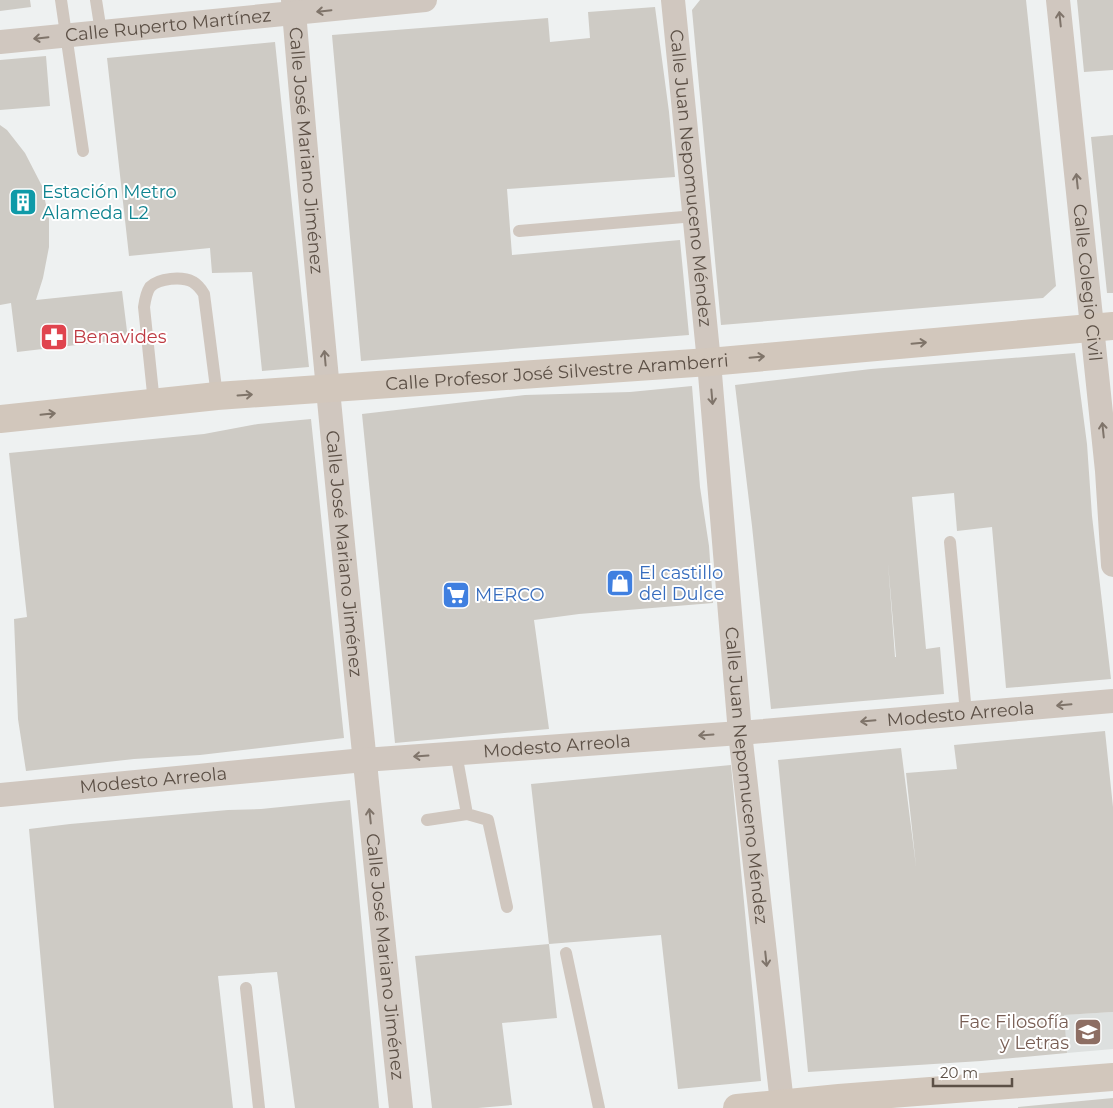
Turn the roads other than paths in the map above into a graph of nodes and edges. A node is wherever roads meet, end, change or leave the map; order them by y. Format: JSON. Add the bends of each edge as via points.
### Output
{"nodes":[{"id":1,"x":61,"y":0,"type":"edge"},
{"id":2,"x":96,"y":0,"type":"edge"},
{"id":3,"x":425,"y":0,"type":"edge"},
{"id":4,"x":673,"y":0,"type":"edge"},
{"id":5,"x":1058,"y":0,"type":"edge"},
{"id":6,"x":294,"y":7,"type":"edge"},
{"id":7,"x":101,"y":32,"type":"junction"},
{"id":8,"x":65,"y":36,"type":"junction"},
{"id":9,"x":0,"y":42,"type":"edge"},
{"id":10,"x":83,"y":152,"type":"dead end"},
{"id":11,"x":695,"y":216,"type":"junction"},
{"id":12,"x":519,"y":231,"type":"dead end"},
{"id":13,"x":1102,"y":327,"type":"edge"},
{"id":14,"x":709,"y":362,"type":"junction"},
{"id":15,"x":328,"y":389,"type":"junction"},
{"id":16,"x":217,"y":396,"type":"junction"},
{"id":17,"x":154,"y":403,"type":"junction"},
{"id":18,"x":0,"y":419,"type":"edge"},
{"id":19,"x":950,"y":542,"type":"dead end"},
{"id":20,"x":1113,"y":565,"type":"edge"},
{"id":21,"x":1113,"y":700,"type":"edge"},
{"id":22,"x":966,"y":713,"type":"junction"},
{"id":23,"x":740,"y":733,"type":"junction"},
{"id":24,"x":456,"y":753,"type":"junction"},
{"id":25,"x":364,"y":760,"type":"junction"},
{"id":26,"x":0,"y":795,"type":"edge"},
{"id":27,"x":467,"y":814,"type":"junction"},
{"id":28,"x":427,"y":820,"type":"dead end"},
{"id":29,"x":507,"y":907,"type":"dead end"},
{"id":30,"x":566,"y":953,"type":"dead end"},
{"id":31,"x":246,"y":988,"type":"dead end"},
{"id":32,"x":1113,"y":1077,"type":"edge"},
{"id":33,"x":890,"y":1101,"type":"edge"},
{"id":34,"x":839,"y":1103,"type":"edge"},
{"id":35,"x":774,"y":1105,"type":"edge"},
{"id":36,"x":259,"y":1108,"type":"edge"},
{"id":37,"x":401,"y":1108,"type":"edge"},
{"id":38,"x":599,"y":1108,"type":"edge"},
{"id":39,"x":737,"y":1108,"type":"edge"}],
"edges":[{"from":1,"to":8,"type":"lane"},
{"from":2,"to":7,"type":"lane"},
{"from":3,"to":6,"type":"street","name":"Calle Ruperto Martínez","one_way":true},
{"from":4,"to":11,"type":"street","name":"Calle Juan Nepomuceno Méndez"},
{"from":13,"to":5,"type":"street","name":"Calle Colegio Civil","one_way":true},
{"from":6,"to":7,"type":"street","name":"Calle Ruperto Martínez"},
{"from":15,"to":6,"type":"street","name":"Calle José Mariano Jiménez","one_way":true},
{"from":7,"to":8,"type":"street","name":"Calle Ruperto Martínez"},
{"from":8,"to":9,"type":"street","name":"Calle Ruperto Martínez","one_way":true},
{"from":8,"to":10,"type":"lane"},
{"from":11,"to":12,"type":"lane"},
{"from":11,"to":14,"type":"street","name":"Calle Juan Nepomuceno Méndez"},
{"from":14,"to":13,"type":"main road","name":"Calle Profesor José Silvestre Aramberri","one_way":true},
{"from":20,"to":13,"type":"street","name":"Calle Colegio Civil","one_way":true},
{"from":14,"to":15,"type":"main road","name":"Calle Profesor José Silvestre Aramberri"},
{"from":14,"to":23,"type":"street","name":"Calle Juan Nepomuceno Méndez","one_way":true},
{"from":16,"to":15,"type":"main road","name":"Calle Profesor José Silvestre Aramberri","one_way":true},
{"from":15,"to":25,"type":"street","name":"Calle José Mariano Jiménez"},
{"from":16,"to":17,"type":"main road","name":"Calle Profesor José Silvestre Aramberri"},
{"from":16,"to":17,"type":"lane","via":[[204,294],[191,281],[179,278],[151,286],[146,294],[144,306]]},
{"from":18,"to":17,"type":"main road","name":"Calle Profesor José Silvestre Aramberri","one_way":true},
{"from":19,"to":22,"type":"lane"},
{"from":21,"to":22,"type":"street","name":"Modesto Arreola","one_way":true},
{"from":22,"to":23,"type":"street","name":"Modesto Arreola","one_way":true},
{"from":23,"to":24,"type":"street","name":"Modesto Arreola","one_way":true},
{"from":23,"to":35,"type":"street","name":"Calle Juan Nepomuceno Méndez","one_way":true},
{"from":24,"to":25,"type":"street","name":"Modesto Arreola","one_way":true},
{"from":24,"to":27,"type":"lane"},
{"from":25,"to":26,"type":"street","name":"Modesto Arreola"},
{"from":37,"to":25,"type":"street","name":"Calle José Mariano Jiménez","one_way":true},
{"from":27,"to":28,"type":"lane"},
{"from":27,"to":29,"type":"lane","via":[[488,820]]},
{"from":30,"to":38,"type":"lane"},
{"from":31,"to":36,"type":"lane"},
{"from":32,"to":33,"type":"main road"},
{"from":33,"to":34,"type":"main road"},
{"from":34,"to":35,"type":"main road"},
{"from":35,"to":39,"type":"main road"}]}
